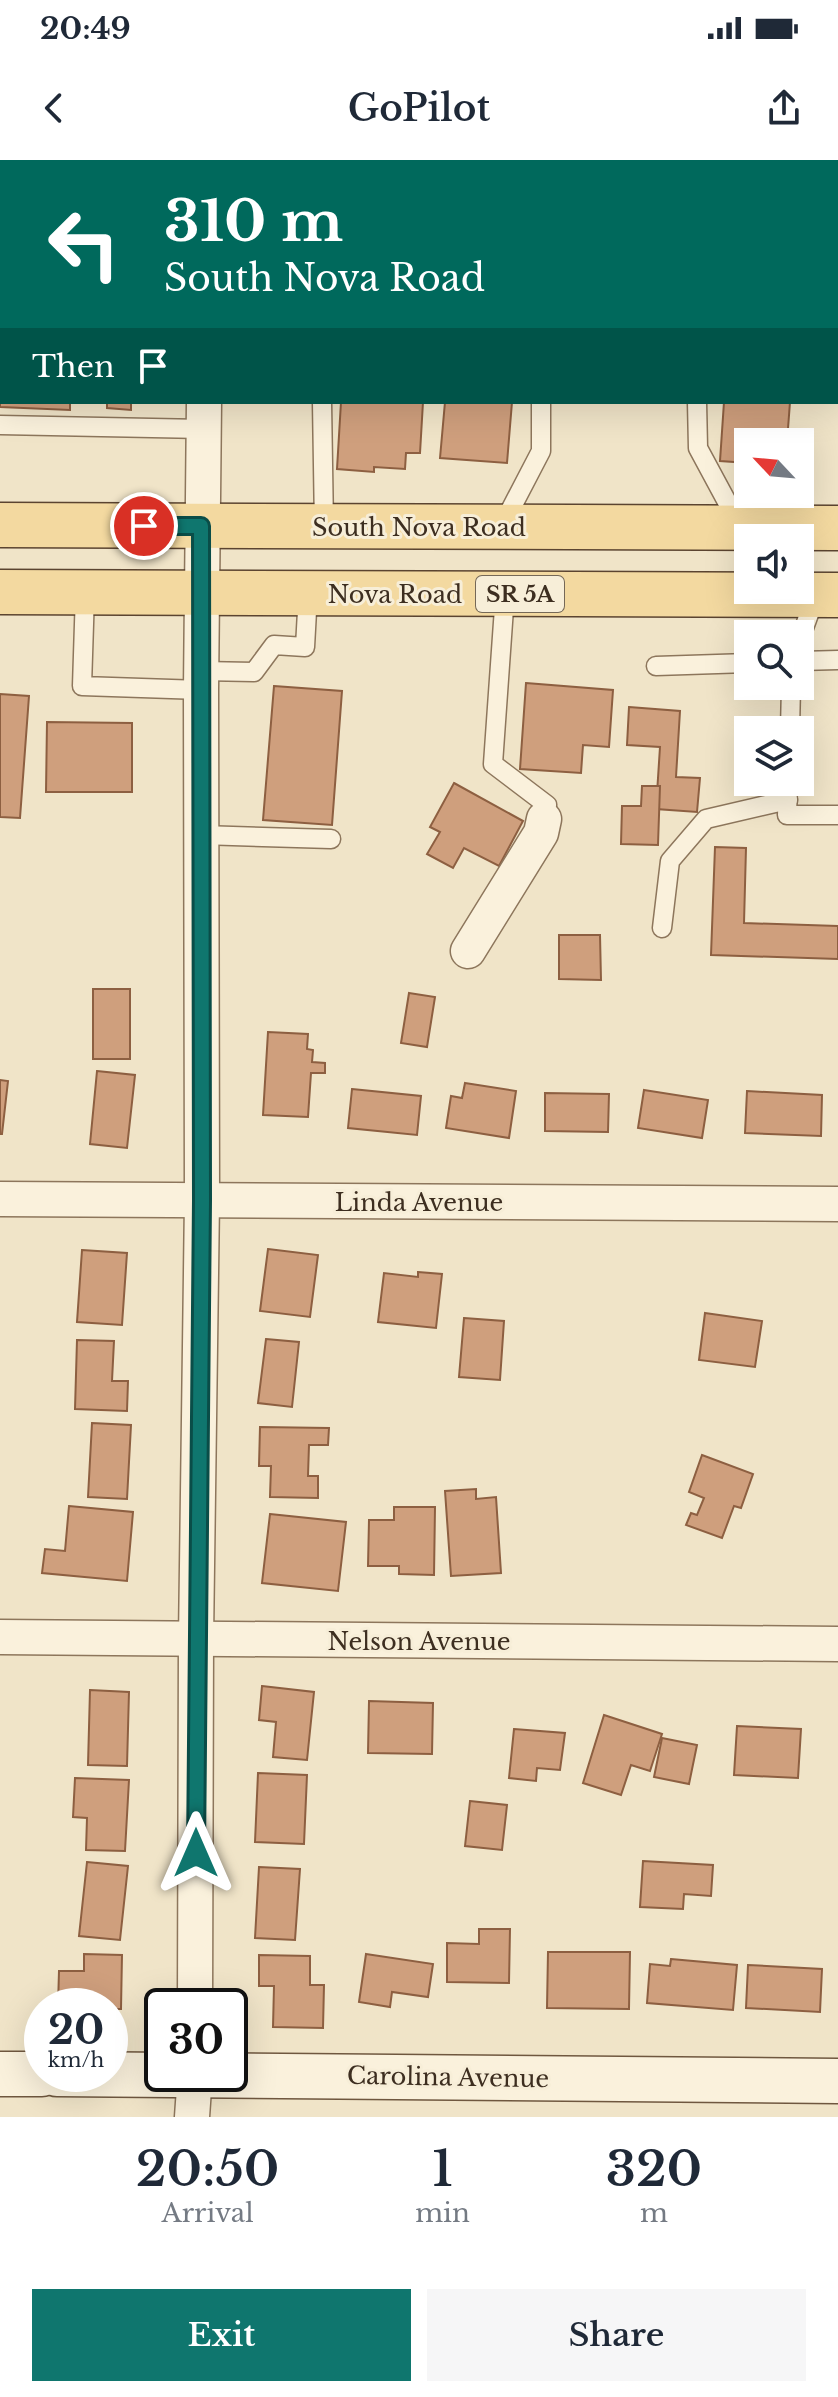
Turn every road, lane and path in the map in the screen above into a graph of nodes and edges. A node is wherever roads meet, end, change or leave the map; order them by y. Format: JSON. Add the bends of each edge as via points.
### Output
{"nodes":[{"id":1,"x":322,"y":404,"type":"edge"},
{"id":2,"x":541,"y":404,"type":"edge"},
{"id":3,"x":697,"y":404,"type":"edge"},
{"id":4,"x":204,"y":415,"type":"edge"},
{"id":5,"x":0,"y":425,"type":"edge"},
{"id":6,"x":739,"y":524,"type":"edge"},
{"id":7,"x":0,"y":525,"type":"edge"},
{"id":8,"x":201,"y":526,"type":"junction"},
{"id":9,"x":324,"y":527,"type":"junction"},
{"id":10,"x":502,"y":527,"type":"junction"},
{"id":11,"x":734,"y":528,"type":"edge"},
{"id":12,"x":814,"y":528,"type":"edge"},
{"id":13,"x":838,"y":528,"type":"edge"},
{"id":14,"x":831,"y":586,"type":"edge"},
{"id":15,"x":0,"y":592,"type":"edge"},
{"id":16,"x":85,"y":593,"type":"junction"},
{"id":17,"x":201,"y":593,"type":"junction"},
{"id":18,"x":308,"y":593,"type":"junction"},
{"id":19,"x":505,"y":594,"type":"junction"},
{"id":20,"x":811,"y":620,"type":"edge"},
{"id":21,"x":838,"y":660,"type":"edge"},
{"id":22,"x":814,"y":661,"type":"edge"},
{"id":23,"x":734,"y":663,"type":"edge"},
{"id":24,"x":656,"y":666,"type":"dead end"},
{"id":25,"x":201,"y":680,"type":"junction"},
{"id":26,"x":773,"y":796,"type":"edge"},
{"id":27,"x":788,"y":796,"type":"edge"},
{"id":28,"x":838,"y":815,"type":"edge"},
{"id":29,"x":544,"y":819,"type":"joint"},
{"id":30,"x":201,"y":835,"type":"junction"},
{"id":31,"x":331,"y":839,"type":"dead end"},
{"id":32,"x":662,"y":928,"type":"dead end"},
{"id":33,"x":468,"y":951,"type":"dead end"},
{"id":34,"x":0,"y":1199,"type":"edge"},
{"id":35,"x":202,"y":1200,"type":"junction"},
{"id":36,"x":838,"y":1204,"type":"edge"},
{"id":37,"x":0,"y":1637,"type":"edge"},
{"id":38,"x":196,"y":1639,"type":"junction"},
{"id":39,"x":838,"y":1644,"type":"edge"},
{"id":40,"x":195,"y":1988,"type":"edge"},
{"id":41,"x":0,"y":2074,"type":"edge"},
{"id":42,"x":24,"y":2074,"type":"edge"},
{"id":43,"x":248,"y":2075,"type":"edge"},
{"id":44,"x":838,"y":2081,"type":"edge"},
{"id":45,"x":194,"y":2092,"type":"edge"},
{"id":46,"x":192,"y":2117,"type":"edge"}],
"edges":[{"from":1,"to":9,"type":"lane"},
{"from":2,"to":10,"type":"lane","via":[[541,451]]},
{"from":3,"to":6,"type":"lane","via":[[698,448]]},
{"from":4,"to":5,"type":"lane"},
{"from":4,"to":8,"type":"street"},
{"from":7,"to":8,"type":"main road","name":"South Nova Road"},
{"from":8,"to":9,"type":"main road","name":"South Nova Road"},
{"from":8,"to":17,"type":"street"},
{"from":9,"to":10,"type":"main road","name":"South Nova Road"},
{"from":10,"to":11,"type":"main road","name":"South Nova Road"},
{"from":12,"to":13,"type":"main road","name":"South Nova Road"},
{"from":14,"to":19,"type":"main road","name":"Nova Road","number":"SR 5A"},
{"from":14,"to":20,"type":"lane"},
{"from":15,"to":16,"type":"main road","name":"Nova Road","number":"SR 5A"},
{"from":16,"to":17,"type":"main road","name":"Nova Road","number":"SR 5A"},
{"from":16,"to":25,"type":"lane","via":[[82,686]]},
{"from":17,"to":18,"type":"main road","name":"Nova Road","number":"SR 5A"},
{"from":17,"to":25,"type":"street"},
{"from":18,"to":19,"type":"main road","name":"Nova Road","number":"SR 5A"},
{"from":18,"to":25,"type":"lane","via":[[305,647],[274,645],[254,672]]},
{"from":19,"to":29,"type":"lane","via":[[493,764],[547,805]]},
{"from":21,"to":22,"type":"lane"},
{"from":23,"to":24,"type":"lane"},
{"from":25,"to":30,"type":"street"},
{"from":26,"to":32,"type":"lane","via":[[706,819],[670,861]]},
{"from":27,"to":28,"type":"lane","via":[[787,815]]},
{"from":29,"to":33,"type":"street","via":[[541,833]]},
{"from":30,"to":31,"type":"lane"},
{"from":30,"to":35,"type":"street"},
{"from":34,"to":35,"type":"street","name":"Linda Avenue"},
{"from":35,"to":36,"type":"street","name":"Linda Avenue"},
{"from":35,"to":38,"type":"street"},
{"from":37,"to":38,"type":"street","name":"Nelson Avenue"},
{"from":38,"to":39,"type":"street","name":"Nelson Avenue"},
{"from":38,"to":40,"type":"street"},
{"from":41,"to":42,"type":"street"},
{"from":43,"to":44,"type":"street","name":"Carolina Avenue"},
{"from":45,"to":46,"type":"street"}]}
